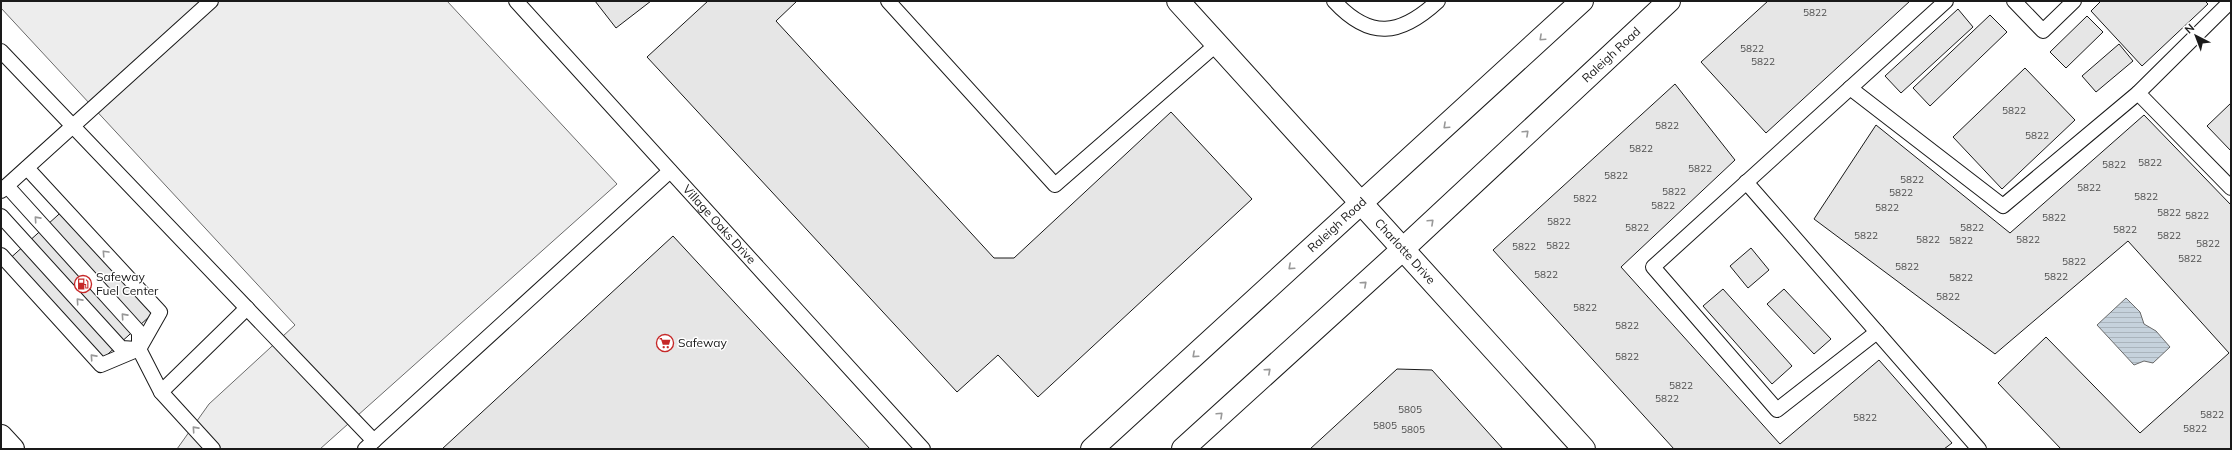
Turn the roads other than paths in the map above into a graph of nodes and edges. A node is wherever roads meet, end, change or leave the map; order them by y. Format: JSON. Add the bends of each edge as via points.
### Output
{"nodes":[{"id":1,"x":210,"y":1,"type":"edge"},
{"id":2,"x":516,"y":1,"type":"edge"},
{"id":3,"x":888,"y":1,"type":"edge"},
{"id":4,"x":1178,"y":1,"type":"edge"},
{"id":5,"x":1334,"y":1,"type":"edge"},
{"id":6,"x":1438,"y":1,"type":"edge"},
{"id":7,"x":1582,"y":1,"type":"edge"},
{"id":8,"x":1669,"y":1,"type":"edge"},
{"id":9,"x":1946,"y":1,"type":"edge"},
{"id":10,"x":2014,"y":1,"type":"edge"},
{"id":11,"x":2074,"y":1,"type":"edge"},
{"id":12,"x":2231,"y":1,"type":"edge"},
{"id":13,"x":1216,"y":44,"type":"junction"},
{"id":14,"x":1,"y":51,"type":"edge"},
{"id":15,"x":1850,"y":88,"type":"junction"},
{"id":16,"x":2138,"y":93,"type":"junction"},
{"id":17,"x":73,"y":126,"type":"junction"},
{"id":18,"x":27,"y":168,"type":"junction"},
{"id":19,"x":670,"y":171,"type":"junction"},
{"id":20,"x":1746,"y":182,"type":"junction"},
{"id":21,"x":2231,"y":188,"type":"edge"},
{"id":22,"x":4,"y":189,"type":"edge"},
{"id":23,"x":1361,"y":203,"type":"junction"},
{"id":24,"x":1,"y":216,"type":"edge"},
{"id":25,"x":1403,"y":249,"type":"junction"},
{"id":26,"x":1,"y":255,"type":"edge"},
{"id":27,"x":247,"y":308,"type":"junction"},
{"id":28,"x":1877,"y":332,"type":"junction"},
{"id":29,"x":139,"y":349,"type":"junction"},
{"id":30,"x":161,"y":392,"type":"junction"},
{"id":31,"x":1,"y":436,"type":"edge"},
{"id":32,"x":369,"y":445,"type":"edge"},
{"id":33,"x":13,"y":449,"type":"edge"},
{"id":34,"x":213,"y":449,"type":"edge"},
{"id":35,"x":923,"y":449,"type":"edge"},
{"id":36,"x":1092,"y":449,"type":"edge"},
{"id":37,"x":1183,"y":449,"type":"edge"},
{"id":38,"x":1584,"y":449,"type":"edge"},
{"id":39,"x":1979,"y":449,"type":"edge"}],
"edges":[{"from":1,"to":17,"type":"lane"},
{"from":2,"to":19,"type":"lane","name":"Village Oaks Drive"},
{"from":3,"to":13,"type":"lane","via":[[1055,185]]},
{"from":4,"to":13,"type":"street","name":"Charlotte Drive"},
{"from":5,"to":6,"type":"lane","via":[[1361,25],[1380,30],[1405,25]]},
{"from":7,"to":23,"type":"street","name":"Raleigh Road","one_way":true},
{"from":25,"to":8,"type":"street","name":"Raleigh Road","one_way":true},
{"from":9,"to":15,"type":"lane"},
{"from":10,"to":11,"type":"lane","via":[[2043,31]]},
{"from":12,"to":16,"type":"lane"},
{"from":13,"to":23,"type":"street","name":"Charlotte Drive"},
{"from":14,"to":17,"type":"lane"},
{"from":15,"to":16,"type":"lane","via":[[2004,206]]},
{"from":15,"to":20,"type":"lane"},
{"from":16,"to":21,"type":"lane"},
{"from":17,"to":18,"type":"lane"},
{"from":17,"to":27,"type":"lane"},
{"from":18,"to":22,"type":"lane"},
{"from":29,"to":18,"type":"lane","one_way":true,"via":[[160,312]]},
{"from":19,"to":32,"type":"lane"},
{"from":19,"to":35,"type":"lane","name":"Village Oaks Drive"},
{"from":20,"to":28,"type":"lane"},
{"from":20,"to":28,"type":"lane","via":[[1653,267],[1777,410]]},
{"from":29,"to":22,"type":"lane","one_way":true,"via":[[138,332]]},
{"from":23,"to":25,"type":"street","name":"Charlotte Drive"},
{"from":23,"to":36,"type":"street","name":"Raleigh Road","one_way":true},
{"from":29,"to":24,"type":"lane","one_way":true,"via":[[121,348]]},
{"from":37,"to":25,"type":"street","name":"Raleigh Road","one_way":true},
{"from":25,"to":38,"type":"street","name":"Charlotte Drive"},
{"from":29,"to":26,"type":"lane","one_way":true,"via":[[101,366]]},
{"from":27,"to":30,"type":"lane"},
{"from":27,"to":32,"type":"lane"},
{"from":28,"to":39,"type":"lane"},
{"from":29,"to":30,"type":"lane"},
{"from":34,"to":30,"type":"lane","one_way":true},
{"from":31,"to":33,"type":"street"}]}
